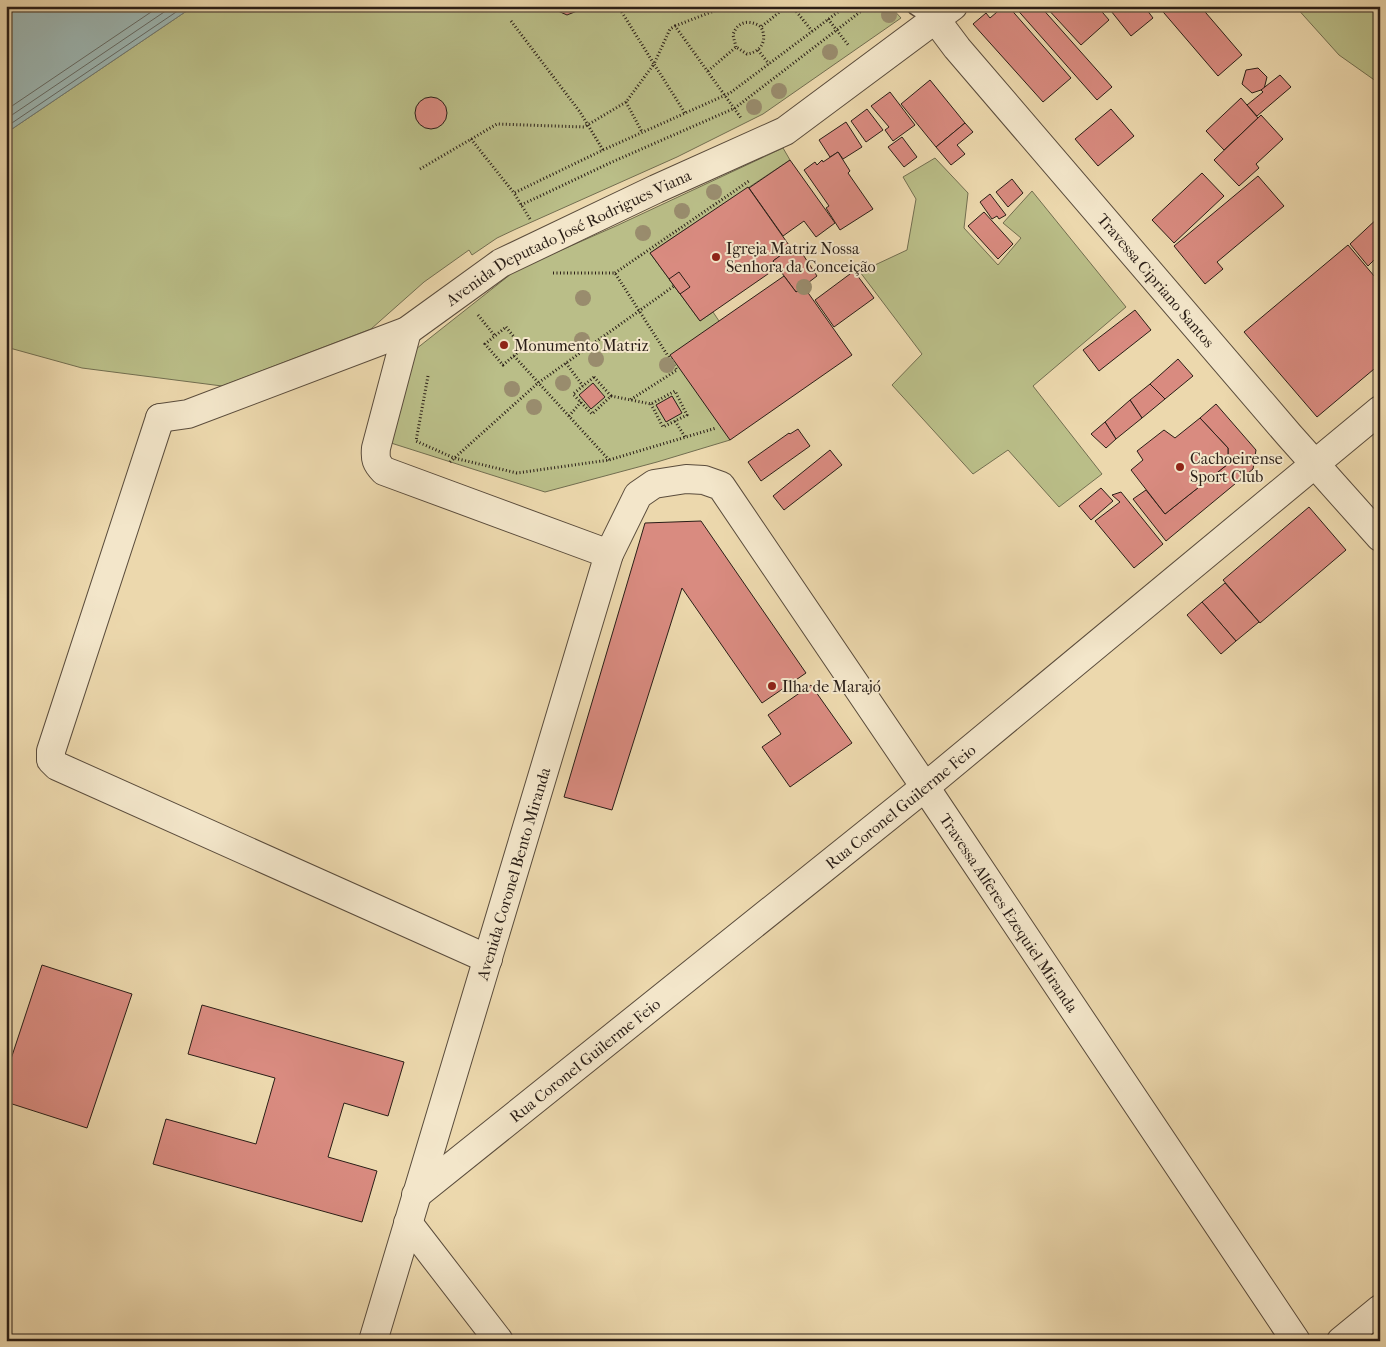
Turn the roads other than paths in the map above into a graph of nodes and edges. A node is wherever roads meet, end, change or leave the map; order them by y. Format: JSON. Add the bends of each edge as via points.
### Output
{"nodes":[{"id":1,"x":935,"y":11,"type":"edge"},
{"id":2,"x":407,"y":331,"type":"junction"},
{"id":3,"x":1380,"y":410,"type":"edge"},
{"id":4,"x":1316,"y":464,"type":"junction"},
{"id":5,"x":721,"y":486,"type":"joint"},
{"id":6,"x":1380,"y":537,"type":"edge"},
{"id":7,"x":609,"y":554,"type":"junction"},
{"id":8,"x":925,"y":787,"type":"junction"},
{"id":9,"x":488,"y":959,"type":"junction"},
{"id":10,"x":416,"y":1196,"type":"junction"},
{"id":11,"x":408,"y":1223,"type":"junction"},
{"id":12,"x":1380,"y":1309,"type":"edge"},
{"id":13,"x":373,"y":1341,"type":"edge"},
{"id":14,"x":499,"y":1341,"type":"edge"},
{"id":15,"x":1296,"y":1341,"type":"edge"},
{"id":16,"x":1341,"y":1341,"type":"edge"}],
"edges":[{"from":1,"to":2,"type":"street","name":"Avenida Deputado José Rodrigues Viana","via":[[785,131],[501,263]]},
{"from":1,"to":4,"type":"street","name":"Travessa Cipriano Santos","via":[[957,48]]},
{"from":2,"to":7,"type":"street","via":[[376,448],[377,465],[384,471]]},
{"from":2,"to":9,"type":"street","name":"Avenida Deputado José Rodrigues Viana","via":[[188,414],[160,418],[51,751],[51,760],[57,766]]},
{"from":3,"to":4,"type":"street","name":"Rua Coronel Guilerme Feio"},
{"from":4,"to":6,"type":"street","name":"Travessa Cipriano Santos"},
{"from":4,"to":8,"type":"street","name":"Rua Coronel Guilerme Feio"},
{"from":5,"to":7,"type":"street","name":"Avenida Coronel Bento Miranda","via":[[686,478],[654,484],[638,496]]},
{"from":5,"to":8,"type":"street","name":"Travessa Alferes Ezequiel Miranda"},
{"from":7,"to":9,"type":"street","name":"Avenida Coronel Bento Miranda"},
{"from":8,"to":10,"type":"street","name":"Rua Coronel Guilerme Feio"},
{"from":8,"to":15,"type":"street","name":"Travessa Alferes Ezequiel Miranda"},
{"from":9,"to":10,"type":"street","name":"Avenida Coronel Bento Miranda"},
{"from":10,"to":11,"type":"street","name":"Avenida Coronel Bento Miranda"},
{"from":11,"to":13,"type":"street","name":"Avenida Coronel Bento Miranda"},
{"from":11,"to":14,"type":"street"},
{"from":12,"to":16,"type":"street"}]}
